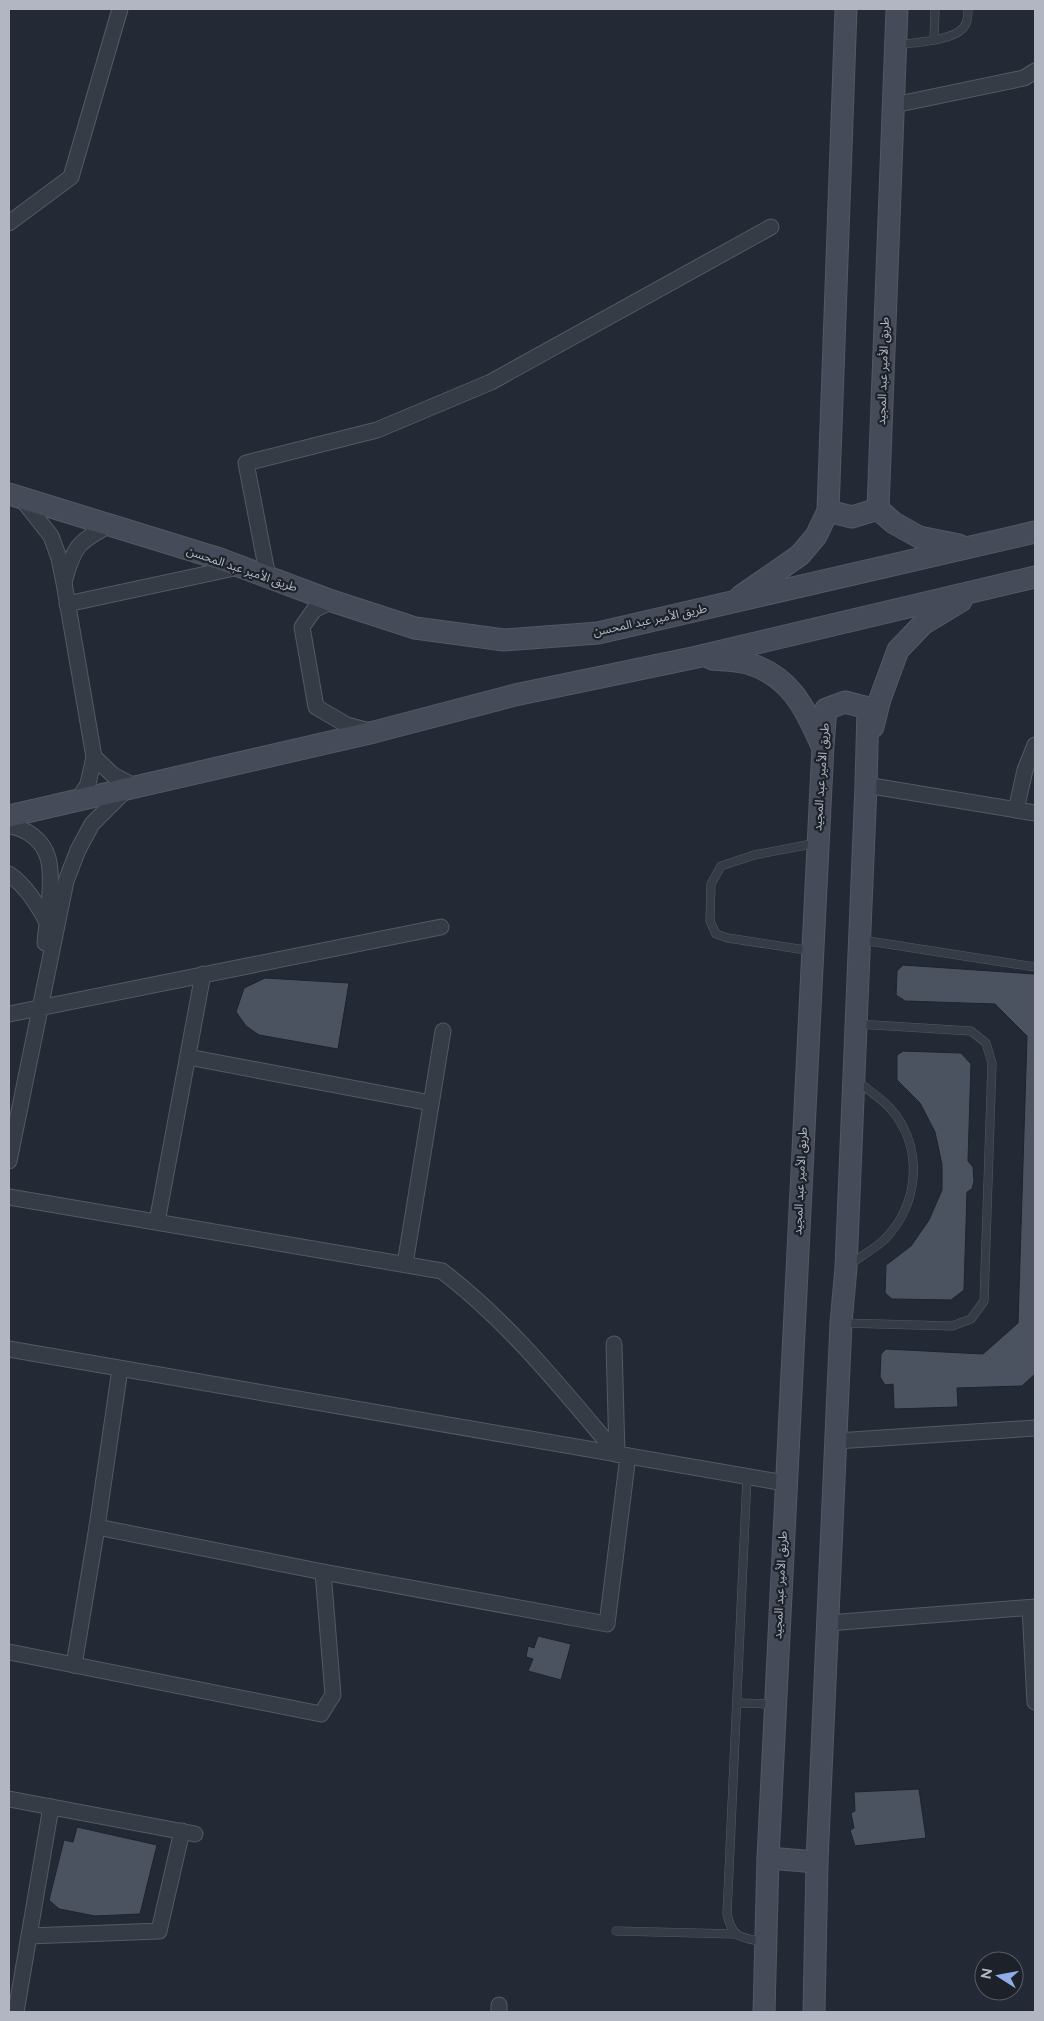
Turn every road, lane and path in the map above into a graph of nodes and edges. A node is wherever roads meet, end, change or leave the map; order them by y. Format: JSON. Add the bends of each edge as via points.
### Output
{"nodes":[{"id":1,"x":120,"y":9,"type":"edge"},
{"id":2,"x":846,"y":9,"type":"edge"},
{"id":3,"x":897,"y":9,"type":"edge"},
{"id":4,"x":935,"y":9,"type":"edge"},
{"id":5,"x":968,"y":9,"type":"edge"},
{"id":6,"x":934,"y":40,"type":"junction"},
{"id":7,"x":896,"y":45,"type":"junction"},
{"id":8,"x":1035,"y":71,"type":"edge"},
{"id":9,"x":894,"y":105,"type":"junction"},
{"id":10,"x":9,"y":223,"type":"edge"},
{"id":11,"x":771,"y":227,"type":"dead end"},
{"id":12,"x":15,"y":496,"type":"edge"},
{"id":13,"x":878,"y":509,"type":"junction"},
{"id":14,"x":828,"y":511,"type":"junction"},
{"id":15,"x":110,"y":525,"type":"junction"},
{"id":16,"x":1035,"y":532,"type":"edge"},
{"id":17,"x":967,"y":547,"type":"junction"},
{"id":18,"x":240,"y":566,"type":"junction"},
{"id":19,"x":268,"y":577,"type":"junction"},
{"id":20,"x":1035,"y":577,"type":"edge"},
{"id":21,"x":64,"y":583,"type":"junction"},
{"id":22,"x":978,"y":591,"type":"junction"},
{"id":23,"x":332,"y":600,"type":"junction"},
{"id":24,"x":731,"y":603,"type":"junction"},
{"id":25,"x":67,"y":604,"type":"junction"},
{"id":26,"x":697,"y":657,"type":"junction"},
{"id":27,"x":374,"y":732,"type":"junction"},
{"id":28,"x":822,"y":746,"type":"junction"},
{"id":29,"x":1035,"y":746,"type":"edge"},
{"id":30,"x":867,"y":749,"type":"junction"},
{"id":31,"x":94,"y":756,"type":"junction"},
{"id":32,"x":866,"y":785,"type":"junction"},
{"id":33,"x":132,"y":788,"type":"junction"},
{"id":34,"x":77,"y":802,"type":"junction"},
{"id":35,"x":1016,"y":810,"type":"junction"},
{"id":36,"x":1035,"y":813,"type":"edge"},
{"id":37,"x":9,"y":816,"type":"edge"},
{"id":38,"x":9,"y":826,"type":"edge"},
{"id":39,"x":817,"y":843,"type":"junction"},
{"id":40,"x":9,"y":874,"type":"edge"},
{"id":41,"x":47,"y":922,"type":"junction"},
{"id":42,"x":441,"y":927,"type":"dead end"},
{"id":43,"x":859,"y":940,"type":"junction"},
{"id":44,"x":812,"y":951,"type":"junction"},
{"id":45,"x":1035,"y":967,"type":"edge"},
{"id":46,"x":203,"y":974,"type":"junction"},
{"id":47,"x":41,"y":1006,"type":"junction"},
{"id":48,"x":9,"y":1014,"type":"edge"},
{"id":49,"x":855,"y":1024,"type":"junction"},
{"id":50,"x":443,"y":1031,"type":"dead end"},
{"id":51,"x":188,"y":1057,"type":"junction"},
{"id":52,"x":853,"y":1078,"type":"junction"},
{"id":53,"x":431,"y":1103,"type":"junction"},
{"id":54,"x":9,"y":1160,"type":"edge"},
{"id":55,"x":9,"y":1197,"type":"edge"},
{"id":56,"x":157,"y":1222,"type":"junction"},
{"id":57,"x":405,"y":1264,"type":"junction"},
{"id":58,"x":846,"y":1268,"type":"junction"},
{"id":59,"x":841,"y":1323,"type":"junction"},
{"id":60,"x":614,"y":1344,"type":"dead end"},
{"id":61,"x":9,"y":1349,"type":"edge"},
{"id":62,"x":120,"y":1369,"type":"junction"},
{"id":63,"x":1035,"y":1428,"type":"edge"},
{"id":64,"x":836,"y":1441,"type":"junction"},
{"id":65,"x":622,"y":1455,"type":"junction"},
{"id":66,"x":747,"y":1477,"type":"junction"},
{"id":67,"x":785,"y":1483,"type":"junction"},
{"id":68,"x":97,"y":1527,"type":"junction"},
{"id":69,"x":323,"y":1572,"type":"junction"},
{"id":70,"x":1033,"y":1607,"type":"edge"},
{"id":71,"x":828,"y":1623,"type":"junction"},
{"id":72,"x":9,"y":1652,"type":"edge"},
{"id":73,"x":74,"y":1665,"type":"junction"},
{"id":74,"x":1035,"y":1702,"type":"edge"},
{"id":75,"x":737,"y":1703,"type":"junction"},
{"id":76,"x":775,"y":1704,"type":"junction"},
{"id":77,"x":9,"y":1799,"type":"edge"},
{"id":78,"x":51,"y":1807,"type":"junction"},
{"id":79,"x":768,"y":1858,"type":"junction"},
{"id":80,"x":817,"y":1862,"type":"junction"},
{"id":81,"x":616,"y":1931,"type":"dead end"},
{"id":82,"x":735,"y":1934,"type":"junction"},
{"id":83,"x":29,"y":1936,"type":"junction"},
{"id":84,"x":766,"y":1942,"type":"junction"},
{"id":85,"x":16,"y":2012,"type":"edge"},
{"id":86,"x":764,"y":2012,"type":"edge"},
{"id":87,"x":814,"y":2012,"type":"edge"}],
"edges":[{"from":1,"to":10,"type":"street","via":[[71,178]]},
{"from":2,"to":14,"type":"main road"},
{"from":3,"to":7,"type":"main road","name":"طريق الأمير عبد المجيد"},
{"from":4,"to":6,"type":"lane"},
{"from":5,"to":6,"type":"lane","via":[[963,28]]},
{"from":6,"to":7,"type":"lane"},
{"from":7,"to":9,"type":"main road","name":"طريق الأمير عبد المجيد"},
{"from":8,"to":9,"type":"street","via":[[1024,78]]},
{"from":9,"to":13,"type":"main road","name":"طريق الأمير عبد المجيد"},
{"from":11,"to":19,"type":"street","via":[[491,382],[377,430],[246,463]]},
{"from":12,"to":15,"type":"main road","name":"طريق الأمير عبد المحسن"},
{"from":12,"to":21,"type":"street","via":[[51,536]]},
{"from":13,"to":14,"type":"main road","via":[[852,517]]},
{"from":13,"to":17,"type":"main road","via":[[920,537]]},
{"from":14,"to":24,"type":"main road","via":[[816,536],[800,555]]},
{"from":15,"to":18,"type":"main road","name":"طريق الأمير عبد المحسن"},
{"from":15,"to":21,"type":"street","via":[[76,547]]},
{"from":16,"to":17,"type":"main road","name":"طريق الأمير عبد المحسن"},
{"from":17,"to":24,"type":"main road","name":"طريق الأمير عبد المحسن"},
{"from":18,"to":19,"type":"main road","name":"طريق الأمير عبد المحسن"},
{"from":18,"to":25,"type":"street"},
{"from":19,"to":23,"type":"main road","name":"طريق الأمير عبد المحسن"},
{"from":20,"to":22,"type":"main road"},
{"from":21,"to":25,"type":"street"},
{"from":22,"to":26,"type":"main road"},
{"from":22,"to":30,"type":"main road","via":[[923,624],[898,650],[880,699]]},
{"from":23,"to":24,"type":"main road","name":"طريق الأمير عبد المحسن","via":[[415,628],[504,640],[598,633]]},
{"from":23,"to":27,"type":"street","via":[[314,610],[302,627],[316,707],[347,725]]},
{"from":25,"to":31,"type":"street"},
{"from":26,"to":27,"type":"main road","via":[[515,695]]},
{"from":26,"to":28,"type":"main road","via":[[746,662],[771,673],[793,691]]},
{"from":27,"to":33,"type":"main road"},
{"from":28,"to":30,"type":"main road","name":"طريق الأمير عبد المجيد","via":[[826,710],[845,702],[868,708]]},
{"from":28,"to":39,"type":"main road","name":"طريق الأمير عبد المجيد"},
{"from":29,"to":35,"type":"street","via":[[1025,770]]},
{"from":30,"to":32,"type":"main road","name":"طريق الأمير عبد المجيد"},
{"from":31,"to":33,"type":"street"},
{"from":31,"to":34,"type":"street","via":[[88,784]]},
{"from":32,"to":35,"type":"street"},
{"from":32,"to":43,"type":"main road","name":"طريق الأمير عبد المجيد"},
{"from":33,"to":34,"type":"main road"},
{"from":33,"to":47,"type":"street","via":[[92,824],[78,850],[66,881]]},
{"from":34,"to":37,"type":"main road"},
{"from":35,"to":36,"type":"street"},
{"from":38,"to":41,"type":"street","via":[[19,827],[37,838],[48,857]]},
{"from":39,"to":44,"type":"main road","name":"طريق الأمير عبد المجيد"},
{"from":39,"to":44,"type":"lane","via":[[735,860],[721,866],[711,884],[710,921],[716,934]]},
{"from":40,"to":41,"type":"street","via":[[33,898]]},
{"from":41,"to":47,"type":"street"},
{"from":42,"to":46,"type":"street"},
{"from":43,"to":45,"type":"lane"},
{"from":43,"to":49,"type":"main road","name":"طريق الأمير عبد المجيد"},
{"from":44,"to":67,"type":"main road","name":"طريق الأمير عبد المجيد"},
{"from":46,"to":47,"type":"street"},
{"from":46,"to":51,"type":"street"},
{"from":47,"to":48,"type":"street"},
{"from":47,"to":54,"type":"street"},
{"from":49,"to":52,"type":"main road","name":"طريق الأمير عبد المجيد"},
{"from":49,"to":59,"type":"lane","via":[[971,1031],[986,1043],[992,1063],[984,1301],[971,1319],[952,1326]]},
{"from":50,"to":53,"type":"street"},
{"from":51,"to":53,"type":"street"},
{"from":51,"to":56,"type":"street"},
{"from":52,"to":58,"type":"main road","name":"طريق الأمير عبد المجيد"},
{"from":52,"to":58,"type":"lane","via":[[890,1108],[905,1129],[913,1150],[914,1178],[904,1214],[884,1240]]},
{"from":53,"to":57,"type":"street"},
{"from":55,"to":56,"type":"street"},
{"from":56,"to":57,"type":"street"},
{"from":57,"to":65,"type":"street","via":[[442,1271],[469,1291],[541,1364]]},
{"from":58,"to":59,"type":"main road","name":"طريق الأمير عبد المجيد"},
{"from":59,"to":64,"type":"main road","name":"طريق الأمير عبد المجيد"},
{"from":60,"to":65,"type":"street"},
{"from":61,"to":62,"type":"street"},
{"from":62,"to":65,"type":"street"},
{"from":62,"to":68,"type":"street"},
{"from":63,"to":64,"type":"street"},
{"from":64,"to":71,"type":"main road","name":"طريق الأمير عبد المجيد"},
{"from":65,"to":66,"type":"street"},
{"from":65,"to":69,"type":"street","via":[[607,1624]]},
{"from":66,"to":67,"type":"street"},
{"from":66,"to":75,"type":"lane"},
{"from":67,"to":76,"type":"main road","name":"طريق الأمير عبد المجيد"},
{"from":68,"to":69,"type":"street"},
{"from":68,"to":73,"type":"street"},
{"from":69,"to":73,"type":"street","via":[[334,1695],[321,1714]]},
{"from":70,"to":71,"type":"street"},
{"from":70,"to":74,"type":"street"},
{"from":71,"to":80,"type":"main road","name":"طريق الأمير عبد المجيد"},
{"from":72,"to":73,"type":"street"},
{"from":75,"to":76,"type":"lane"},
{"from":75,"to":82,"type":"lane","via":[[727,1914]]},
{"from":76,"to":79,"type":"main road","name":"طريق الأمير عبد المجيد"},
{"from":77,"to":78,"type":"street"},
{"from":78,"to":83,"type":"street"},
{"from":78,"to":83,"type":"street","via":[[189,1833],[159,1931]]},
{"from":79,"to":80,"type":"main road"},
{"from":79,"to":84,"type":"main road","name":"طريق الأمير عبد المجيد"},
{"from":80,"to":87,"type":"main road","name":"طريق الأمير عبد المجيد"},
{"from":81,"to":82,"type":"lane"},
{"from":82,"to":84,"type":"lane"},
{"from":83,"to":85,"type":"street"},
{"from":84,"to":86,"type":"main road","name":"طريق الأمير عبد المجيد"}]}
